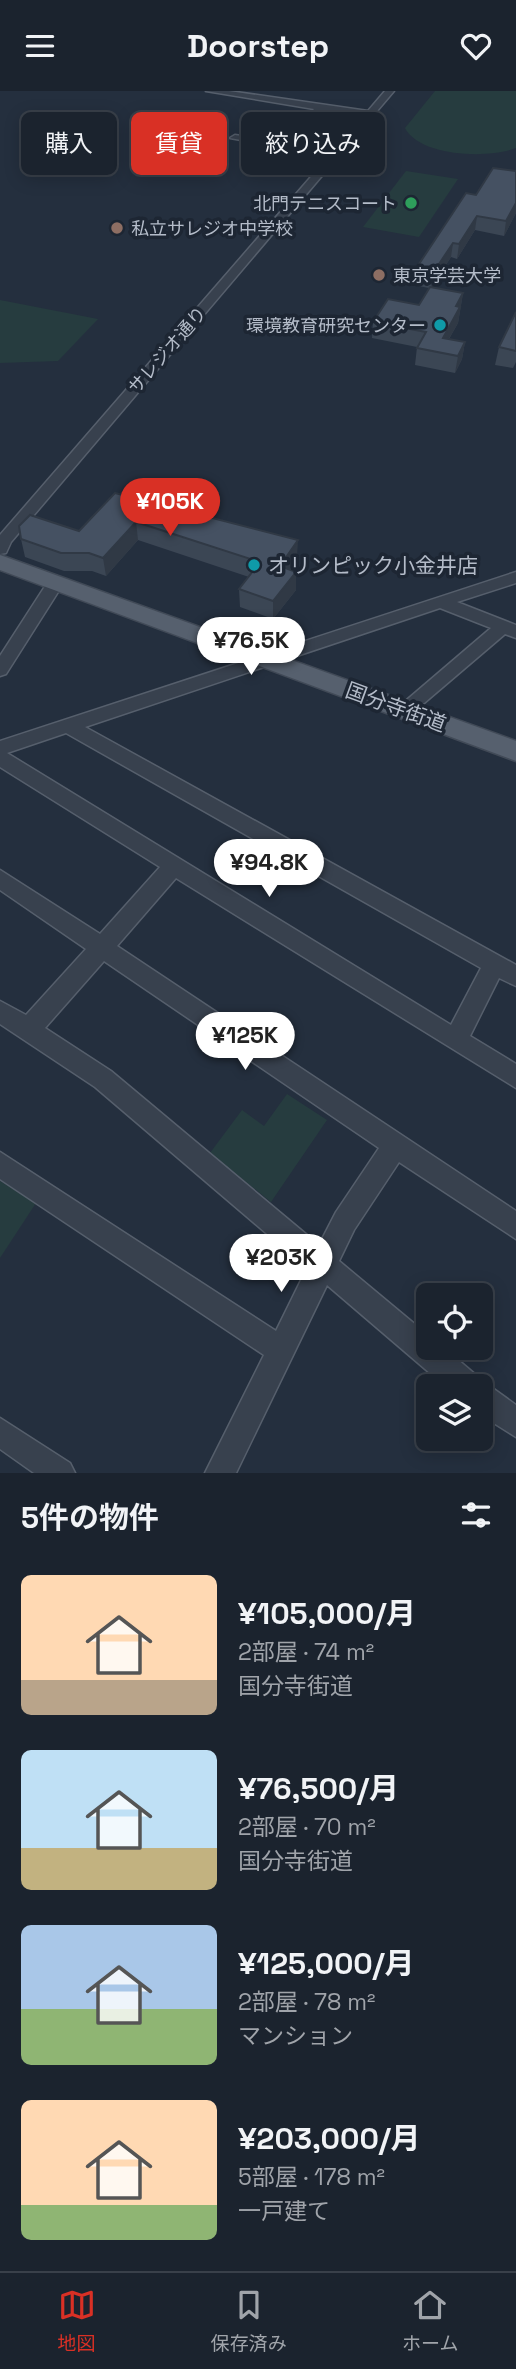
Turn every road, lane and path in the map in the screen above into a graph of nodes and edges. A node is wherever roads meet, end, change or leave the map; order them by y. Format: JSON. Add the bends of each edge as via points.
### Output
{"nodes":[{"id":1,"x":210,"y":91,"type":"edge"},
{"id":2,"x":390,"y":91,"type":"edge"},
{"id":3,"x":229,"y":92,"type":"edge"},
{"id":4,"x":317,"y":104,"type":"junction"},
{"id":5,"x":311,"y":112,"type":"edge"},
{"id":6,"x":359,"y":112,"type":"edge"},
{"id":7,"x":372,"y":112,"type":"edge"},
{"id":8,"x":235,"y":138,"type":"dead end"},
{"id":9,"x":241,"y":139,"type":"edge"},
{"id":10,"x":319,"y":175,"type":"edge"},
{"id":11,"x":0,"y":549,"type":"edge"},
{"id":12,"x":0,"y":562,"type":"edge"},
{"id":13,"x":516,"y":577,"type":"edge"},
{"id":14,"x":57,"y":581,"type":"junction"},
{"id":15,"x":441,"y":602,"type":"junction"},
{"id":16,"x":510,"y":630,"type":"edge"},
{"id":17,"x":265,"y":658,"type":"junction"},
{"id":18,"x":0,"y":670,"type":"edge"},
{"id":19,"x":404,"y":710,"type":"junction"},
{"id":20,"x":68,"y":726,"type":"junction"},
{"id":21,"x":0,"y":748,"type":"edge"},
{"id":22,"x":516,"y":751,"type":"edge"},
{"id":23,"x":0,"y":758,"type":"edge"},
{"id":24,"x":176,"y":865,"type":"junction"},
{"id":25,"x":0,"y":879,"type":"edge"},
{"id":26,"x":101,"y":948,"type":"junction"},
{"id":27,"x":495,"y":964,"type":"junction"},
{"id":28,"x":516,"y":976,"type":"edge"},
{"id":29,"x":0,"y":1011,"type":"edge"},
{"id":30,"x":29,"y":1030,"type":"junction"},
{"id":31,"x":456,"y":1039,"type":"junction"},
{"id":32,"x":516,"y":1077,"type":"edge"},
{"id":33,"x":395,"y":1146,"type":"junction"},
{"id":34,"x":0,"y":1164,"type":"edge"},
{"id":35,"x":516,"y":1226,"type":"edge"},
{"id":36,"x":322,"y":1264,"type":"junction"},
{"id":37,"x":280,"y":1350,"type":"junction"},
{"id":38,"x":450,"y":1374,"type":"edge"},
{"id":39,"x":493,"y":1406,"type":"edge"},
{"id":40,"x":516,"y":1423,"type":"edge"},
{"id":41,"x":0,"y":1432,"type":"edge"},
{"id":42,"x":60,"y":1473,"type":"edge"},
{"id":43,"x":220,"y":1473,"type":"edge"}],
"edges":[{"from":1,"to":3,"type":"street"},
{"from":2,"to":7,"type":"street","name":"サレジオ通り"},
{"from":3,"to":4,"type":"street"},
{"from":4,"to":5,"type":"street"},
{"from":4,"to":6,"type":"street"},
{"from":8,"to":9,"type":"street"},
{"from":10,"to":11,"type":"street","name":"サレジオ通り"},
{"from":12,"to":14,"type":"main road","name":"国分寺街道"},
{"from":13,"to":15,"type":"street"},
{"from":14,"to":17,"type":"main road","name":"国分寺街道"},
{"from":14,"to":18,"type":"street"},
{"from":15,"to":16,"type":"street"},
{"from":15,"to":17,"type":"street"},
{"from":16,"to":19,"type":"street"},
{"from":17,"to":19,"type":"main road","name":"国分寺街道"},
{"from":17,"to":20,"type":"street"},
{"from":19,"to":22,"type":"main road","name":"国分寺街道"},
{"from":20,"to":21,"type":"street"},
{"from":20,"to":27,"type":"street"},
{"from":23,"to":24,"type":"street"},
{"from":24,"to":26,"type":"street"},
{"from":24,"to":31,"type":"street"},
{"from":25,"to":26,"type":"street"},
{"from":26,"to":30,"type":"street"},
{"from":26,"to":33,"type":"street"},
{"from":27,"to":28,"type":"street"},
{"from":27,"to":31,"type":"street"},
{"from":29,"to":30,"type":"street"},
{"from":30,"to":36,"type":"street","via":[[103,1079]]},
{"from":31,"to":32,"type":"street"},
{"from":33,"to":35,"type":"street"},
{"from":33,"to":36,"type":"street","via":[[345,1220]]},
{"from":34,"to":37,"type":"street"},
{"from":36,"to":37,"type":"street"},
{"from":36,"to":38,"type":"street"},
{"from":37,"to":43,"type":"street"},
{"from":39,"to":40,"type":"street"},
{"from":41,"to":42,"type":"street"}]}
